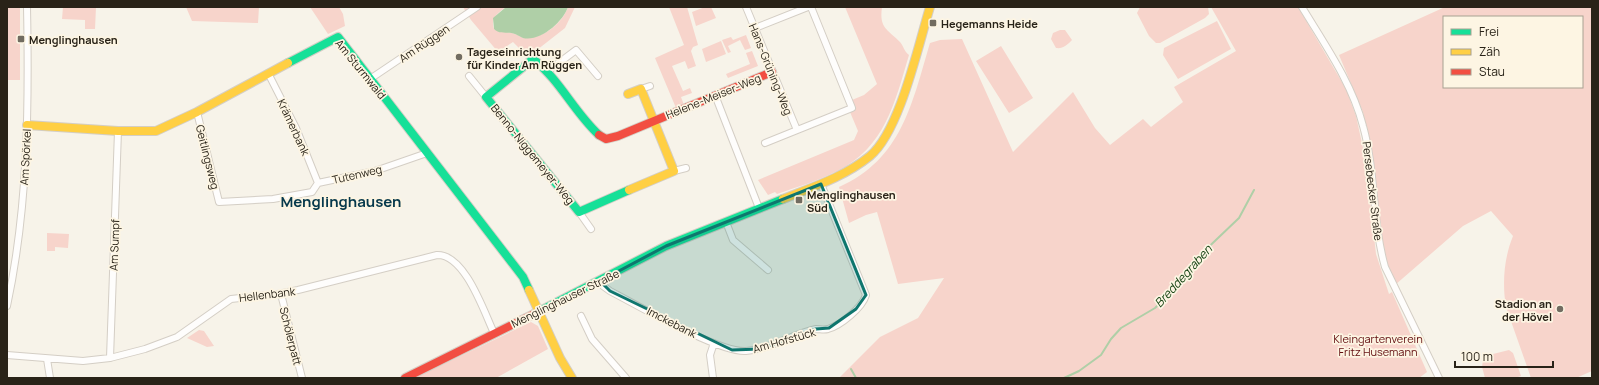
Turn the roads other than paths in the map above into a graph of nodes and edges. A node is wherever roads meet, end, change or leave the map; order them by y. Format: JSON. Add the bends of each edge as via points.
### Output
{"nodes":[{"id":1,"x":27,"y":7,"type":"edge"},
{"id":2,"x":477,"y":7,"type":"edge"},
{"id":3,"x":746,"y":7,"type":"edge"},
{"id":4,"x":808,"y":7,"type":"edge"},
{"id":5,"x":812,"y":7,"type":"edge"},
{"id":6,"x":930,"y":7,"type":"edge"},
{"id":7,"x":1302,"y":7,"type":"edge"},
{"id":8,"x":755,"y":28,"type":"junction"},
{"id":9,"x":533,"y":59,"type":"joint"},
{"id":10,"x":548,"y":71,"type":"junction"},
{"id":11,"x":772,"y":72,"type":"junction"},
{"id":12,"x":268,"y":73,"type":"junction"},
{"id":13,"x":469,"y":76,"type":"dead end"},
{"id":14,"x":598,"y":76,"type":"dead end"},
{"id":15,"x":370,"y":79,"type":"junction"},
{"id":16,"x":650,"y":86,"type":"dead end"},
{"id":17,"x":641,"y":90,"type":"junction"},
{"id":18,"x":628,"y":94,"type":"dead end"},
{"id":19,"x":715,"y":96,"type":"junction"},
{"id":20,"x":486,"y":97,"type":"junction"},
{"id":21,"x":197,"y":112,"type":"junction"},
{"id":22,"x":654,"y":120,"type":"junction"},
{"id":23,"x":27,"y":124,"type":"junction"},
{"id":24,"x":797,"y":130,"type":"junction"},
{"id":25,"x":118,"y":131,"type":"junction"},
{"id":26,"x":764,"y":143,"type":"dead end"},
{"id":27,"x":427,"y":153,"type":"junction"},
{"id":28,"x":686,"y":168,"type":"dead end"},
{"id":29,"x":674,"y":171,"type":"junction"},
{"id":30,"x":318,"y":183,"type":"junction"},
{"id":31,"x":821,"y":184,"type":"junction"},
{"id":32,"x":219,"y":202,"type":"joint"},
{"id":33,"x":759,"y":208,"type":"junction"},
{"id":34,"x":579,"y":212,"type":"junction"},
{"id":35,"x":726,"y":222,"type":"junction"},
{"id":36,"x":591,"y":229,"type":"dead end"},
{"id":37,"x":768,"y":270,"type":"dead end"},
{"id":38,"x":600,"y":281,"type":"junction"},
{"id":39,"x":281,"y":294,"type":"junction"},
{"id":40,"x":7,"y":306,"type":"edge"},
{"id":41,"x":539,"y":311,"type":"junction"},
{"id":42,"x":581,"y":316,"type":"dead end"},
{"id":43,"x":494,"y":333,"type":"junction"},
{"id":44,"x":714,"y":343,"type":"junction"},
{"id":45,"x":7,"y":355,"type":"edge"},
{"id":46,"x":110,"y":358,"type":"junction"},
{"id":47,"x":47,"y":359,"type":"junction"},
{"id":48,"x":50,"y":378,"type":"edge"},
{"id":49,"x":302,"y":378,"type":"edge"},
{"id":50,"x":405,"y":378,"type":"edge"},
{"id":51,"x":572,"y":378,"type":"edge"},
{"id":52,"x":626,"y":378,"type":"edge"},
{"id":53,"x":713,"y":378,"type":"edge"},
{"id":54,"x":1439,"y":378,"type":"edge"}],
"edges":[{"from":1,"to":23,"type":"street","name":"Am Spörkel"},
{"from":2,"to":15,"type":"street","name":"Am Rüggen"},
{"from":3,"to":8,"type":"street","name":"Hans-Grüning-Weg"},
{"from":4,"to":8,"type":"street"},
{"from":5,"to":24,"type":"street","via":[[852,108]]},
{"from":6,"to":31,"type":"street","name":"Menglinghauser Straße","via":[[897,114],[887,133],[871,155],[839,177]]},
{"from":7,"to":54,"type":"street","name":"Persebecker Straße","via":[[1350,88],[1357,105],[1370,157],[1380,250],[1385,267]]},
{"from":8,"to":11,"type":"street","name":"Hans-Grüning-Weg"},
{"from":9,"to":10,"type":"street","name":"Helene-Meiser-Weg"},
{"from":9,"to":20,"type":"street","name":"Benno-Niggemeyer-Weg"},
{"from":10,"to":14,"type":"street","via":[[576,50]]},
{"from":10,"to":22,"type":"street","name":"Helene-Meiser-Weg","via":[[589,125],[604,139]]},
{"from":11,"to":19,"type":"street","name":"Helene-Meiser-Weg"},
{"from":11,"to":24,"type":"street","name":"Hans-Grüning-Weg"},
{"from":12,"to":15,"type":"street","name":"Am Sturmwald","via":[[338,37]]},
{"from":12,"to":21,"type":"street","name":"Am Sturmwald"},
{"from":12,"to":30,"type":"street","name":"Krämerbank","via":[[296,128]]},
{"from":13,"to":20,"type":"street","name":"Benno-Niggemeyer-Weg"},
{"from":15,"to":27,"type":"street","name":"Am Sturmwald"},
{"from":16,"to":17,"type":"street"},
{"from":17,"to":18,"type":"street"},
{"from":17,"to":22,"type":"street","name":"Helene-Meiser-Weg"},
{"from":19,"to":22,"type":"street","name":"Helene-Meiser-Weg"},
{"from":19,"to":33,"type":"street"},
{"from":20,"to":34,"type":"street","name":"Benno-Niggemeyer-Weg"},
{"from":21,"to":25,"type":"street","name":"Am Sturmwald","via":[[156,131]]},
{"from":21,"to":32,"type":"street","name":"Geitlingsweg"},
{"from":22,"to":29,"type":"street"},
{"from":23,"to":25,"type":"street","name":"Am Sturmwald"},
{"from":23,"to":40,"type":"street","name":"Am Spörkel","via":[[21,224]]},
{"from":24,"to":26,"type":"street"},
{"from":25,"to":46,"type":"street","name":"Am Sumpf"},
{"from":27,"to":30,"type":"street","name":"Tutenweg","via":[[376,171]]},
{"from":27,"to":41,"type":"street","name":"Am Sturmwald","via":[[522,277]]},
{"from":28,"to":29,"type":"street","name":"Benno-Niggemeyer-Weg"},
{"from":29,"to":34,"type":"street","name":"Benno-Niggemeyer-Weg"},
{"from":30,"to":32,"type":"street","name":"Tutenweg","via":[[312,192],[299,195]]},
{"from":31,"to":33,"type":"street","name":"Menglinghauser Straße"},
{"from":31,"to":44,"type":"street","name":"Am Hofstück","via":[[866,295],[864,301],[843,320],[829,328],[816,329],[760,349],[732,350]]},
{"from":33,"to":35,"type":"street","name":"Menglinghauser Straße"},
{"from":34,"to":36,"type":"street","name":"Benno-Niggemeyer-Weg"},
{"from":35,"to":37,"type":"street","via":[[733,240]]},
{"from":35,"to":38,"type":"street","name":"Menglinghauser Straße","via":[[666,246]]},
{"from":38,"to":41,"type":"street","name":"Menglinghauser Straße"},
{"from":38,"to":44,"type":"street","name":"Imckebank","via":[[602,286]]},
{"from":39,"to":43,"type":"street","name":"Hellenbank","via":[[353,278],[426,257],[443,255],[462,268]]},
{"from":39,"to":46,"type":"street","name":"Hellenbank","via":[[231,299],[177,337]]},
{"from":39,"to":49,"type":"street","name":"Schölerpatt"},
{"from":41,"to":43,"type":"street","name":"Menglinghauser Straße"},
{"from":41,"to":51,"type":"street","name":"Am Sturmwald"},
{"from":42,"to":52,"type":"street","via":[[592,338]]},
{"from":43,"to":50,"type":"street","name":"Menglinghauser Straße"},
{"from":44,"to":53,"type":"street","via":[[710,355]]},
{"from":45,"to":47,"type":"street","name":"Hellenbank"},
{"from":46,"to":47,"type":"street","name":"Hellenbank","via":[[90,361]]},
{"from":47,"to":48,"type":"street"}]}
